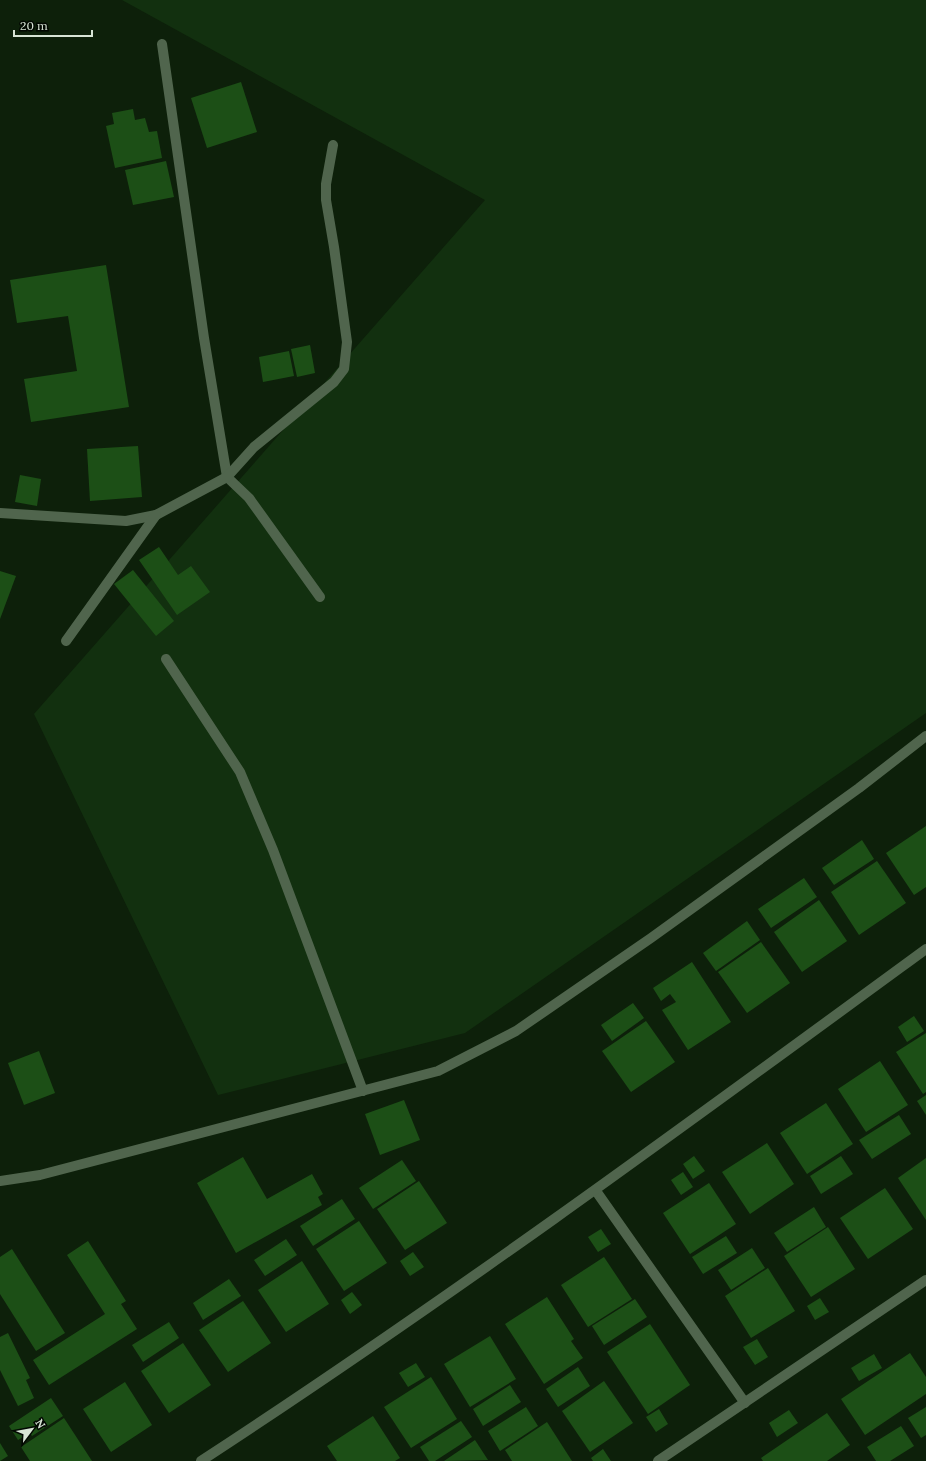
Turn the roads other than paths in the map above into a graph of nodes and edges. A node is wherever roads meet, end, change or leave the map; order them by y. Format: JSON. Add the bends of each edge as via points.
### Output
{"nodes":[{"id":1,"x":162,"y":44,"type":"dead end"},
{"id":2,"x":333,"y":145,"type":"dead end"},
{"id":3,"x":227,"y":477,"type":"junction"},
{"id":4,"x":0,"y":513,"type":"edge"},
{"id":5,"x":156,"y":515,"type":"junction"},
{"id":6,"x":320,"y":597,"type":"dead end"},
{"id":7,"x":66,"y":642,"type":"dead end"},
{"id":8,"x":166,"y":659,"type":"dead end"},
{"id":9,"x":926,"y":736,"type":"edge"},
{"id":10,"x":926,"y":949,"type":"edge"},
{"id":11,"x":363,"y":1091,"type":"junction"},
{"id":12,"x":0,"y":1181,"type":"edge"},
{"id":13,"x":596,"y":1191,"type":"junction"},
{"id":14,"x":926,"y":1280,"type":"edge"},
{"id":15,"x":744,"y":1403,"type":"junction"},
{"id":16,"x":201,"y":1461,"type":"edge"},
{"id":17,"x":658,"y":1461,"type":"edge"}],
"edges":[{"from":1,"to":3,"type":"street","via":[[204,338]]},
{"from":2,"to":3,"type":"street","via":[[326,184],[326,200],[347,342],[344,369],[334,382],[254,447]]},
{"from":3,"to":5,"type":"street"},
{"from":3,"to":6,"type":"street","via":[[249,498]]},
{"from":4,"to":5,"type":"street","via":[[126,520]]},
{"from":5,"to":7,"type":"street"},
{"from":8,"to":11,"type":"street","via":[[240,772],[273,850]]},
{"from":9,"to":11,"type":"street","via":[[651,938],[516,1031],[438,1071]]},
{"from":10,"to":13,"type":"street"},
{"from":11,"to":12,"type":"street","via":[[40,1175]]},
{"from":13,"to":15,"type":"street"},
{"from":13,"to":16,"type":"street","via":[[302,1395]]},
{"from":14,"to":15,"type":"street"},
{"from":15,"to":17,"type":"street"}]}
